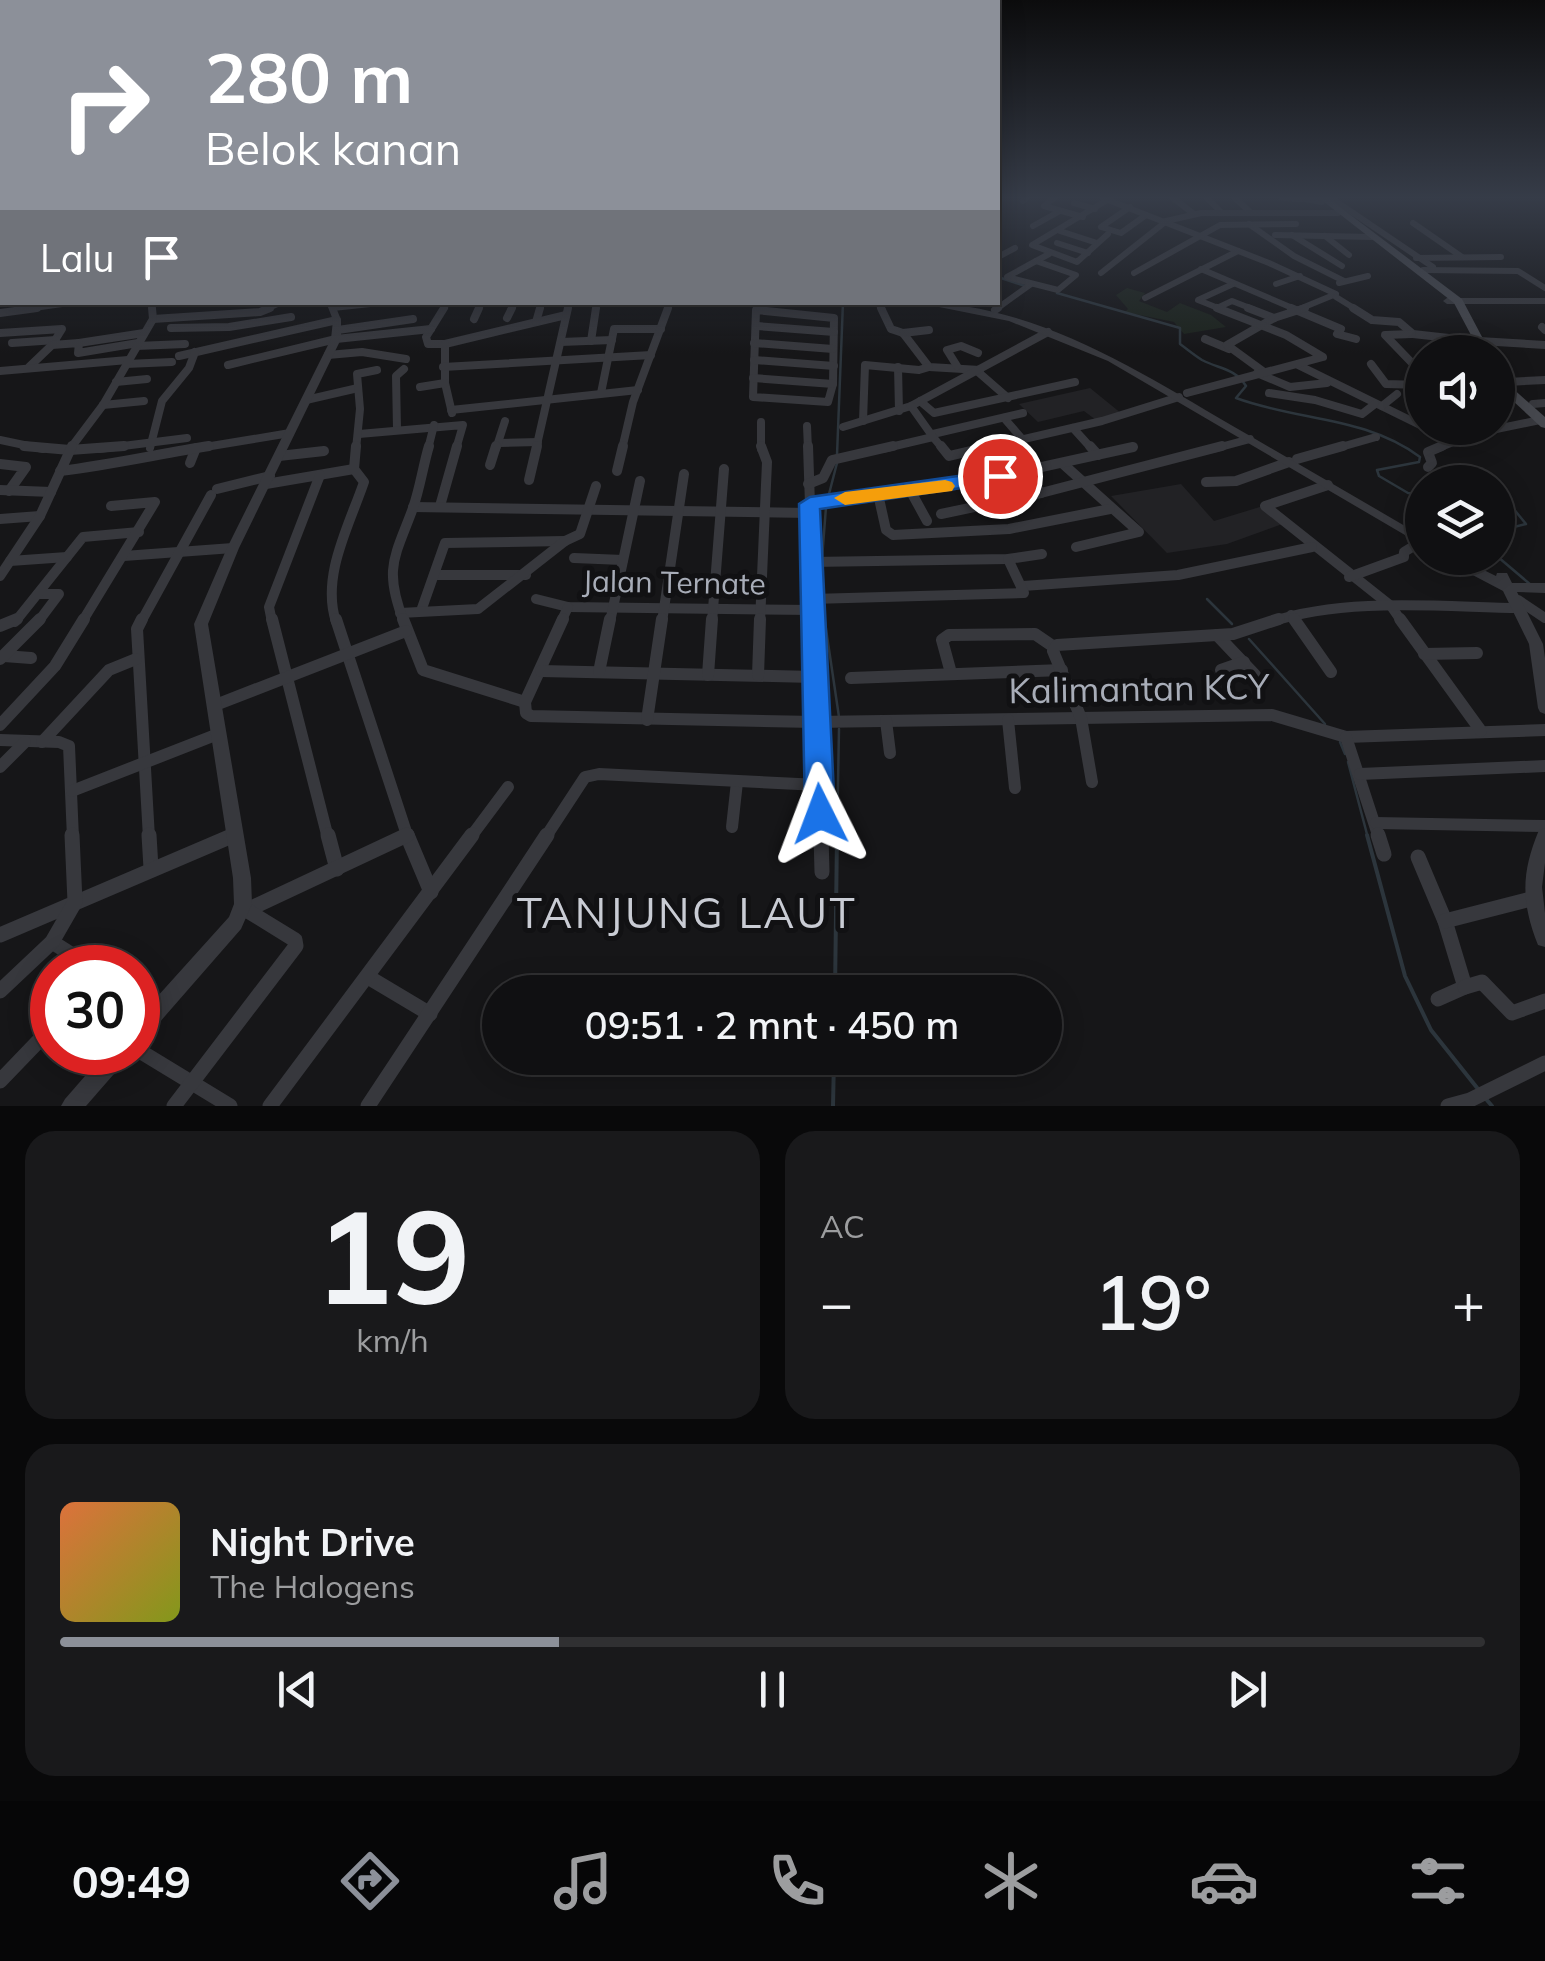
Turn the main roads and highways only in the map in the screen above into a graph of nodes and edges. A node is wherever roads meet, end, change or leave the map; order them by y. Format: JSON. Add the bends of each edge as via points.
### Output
{"nodes":[{"id":1,"x":1388,"y":250,"type":"edge"},
{"id":2,"x":1394,"y":250,"type":"edge"},
{"id":3,"x":1452,"y":301,"type":"junction"},
{"id":4,"x":1470,"y":335,"type":"edge"},
{"id":5,"x":1515,"y":389,"type":"edge"},
{"id":6,"x":1515,"y":394,"type":"edge"},
{"id":7,"x":1539,"y":404,"type":"edge"},
{"id":8,"x":1543,"y":419,"type":"edge"}],
"edges":[{"from":1,"to":3,"type":"main road"},
{"from":2,"to":3,"type":"main road"},
{"from":3,"to":4,"type":"main road"},
{"from":5,"to":7,"type":"main road"},
{"from":6,"to":8,"type":"main road"},
{"from":7,"to":8,"type":"main road"}]}
